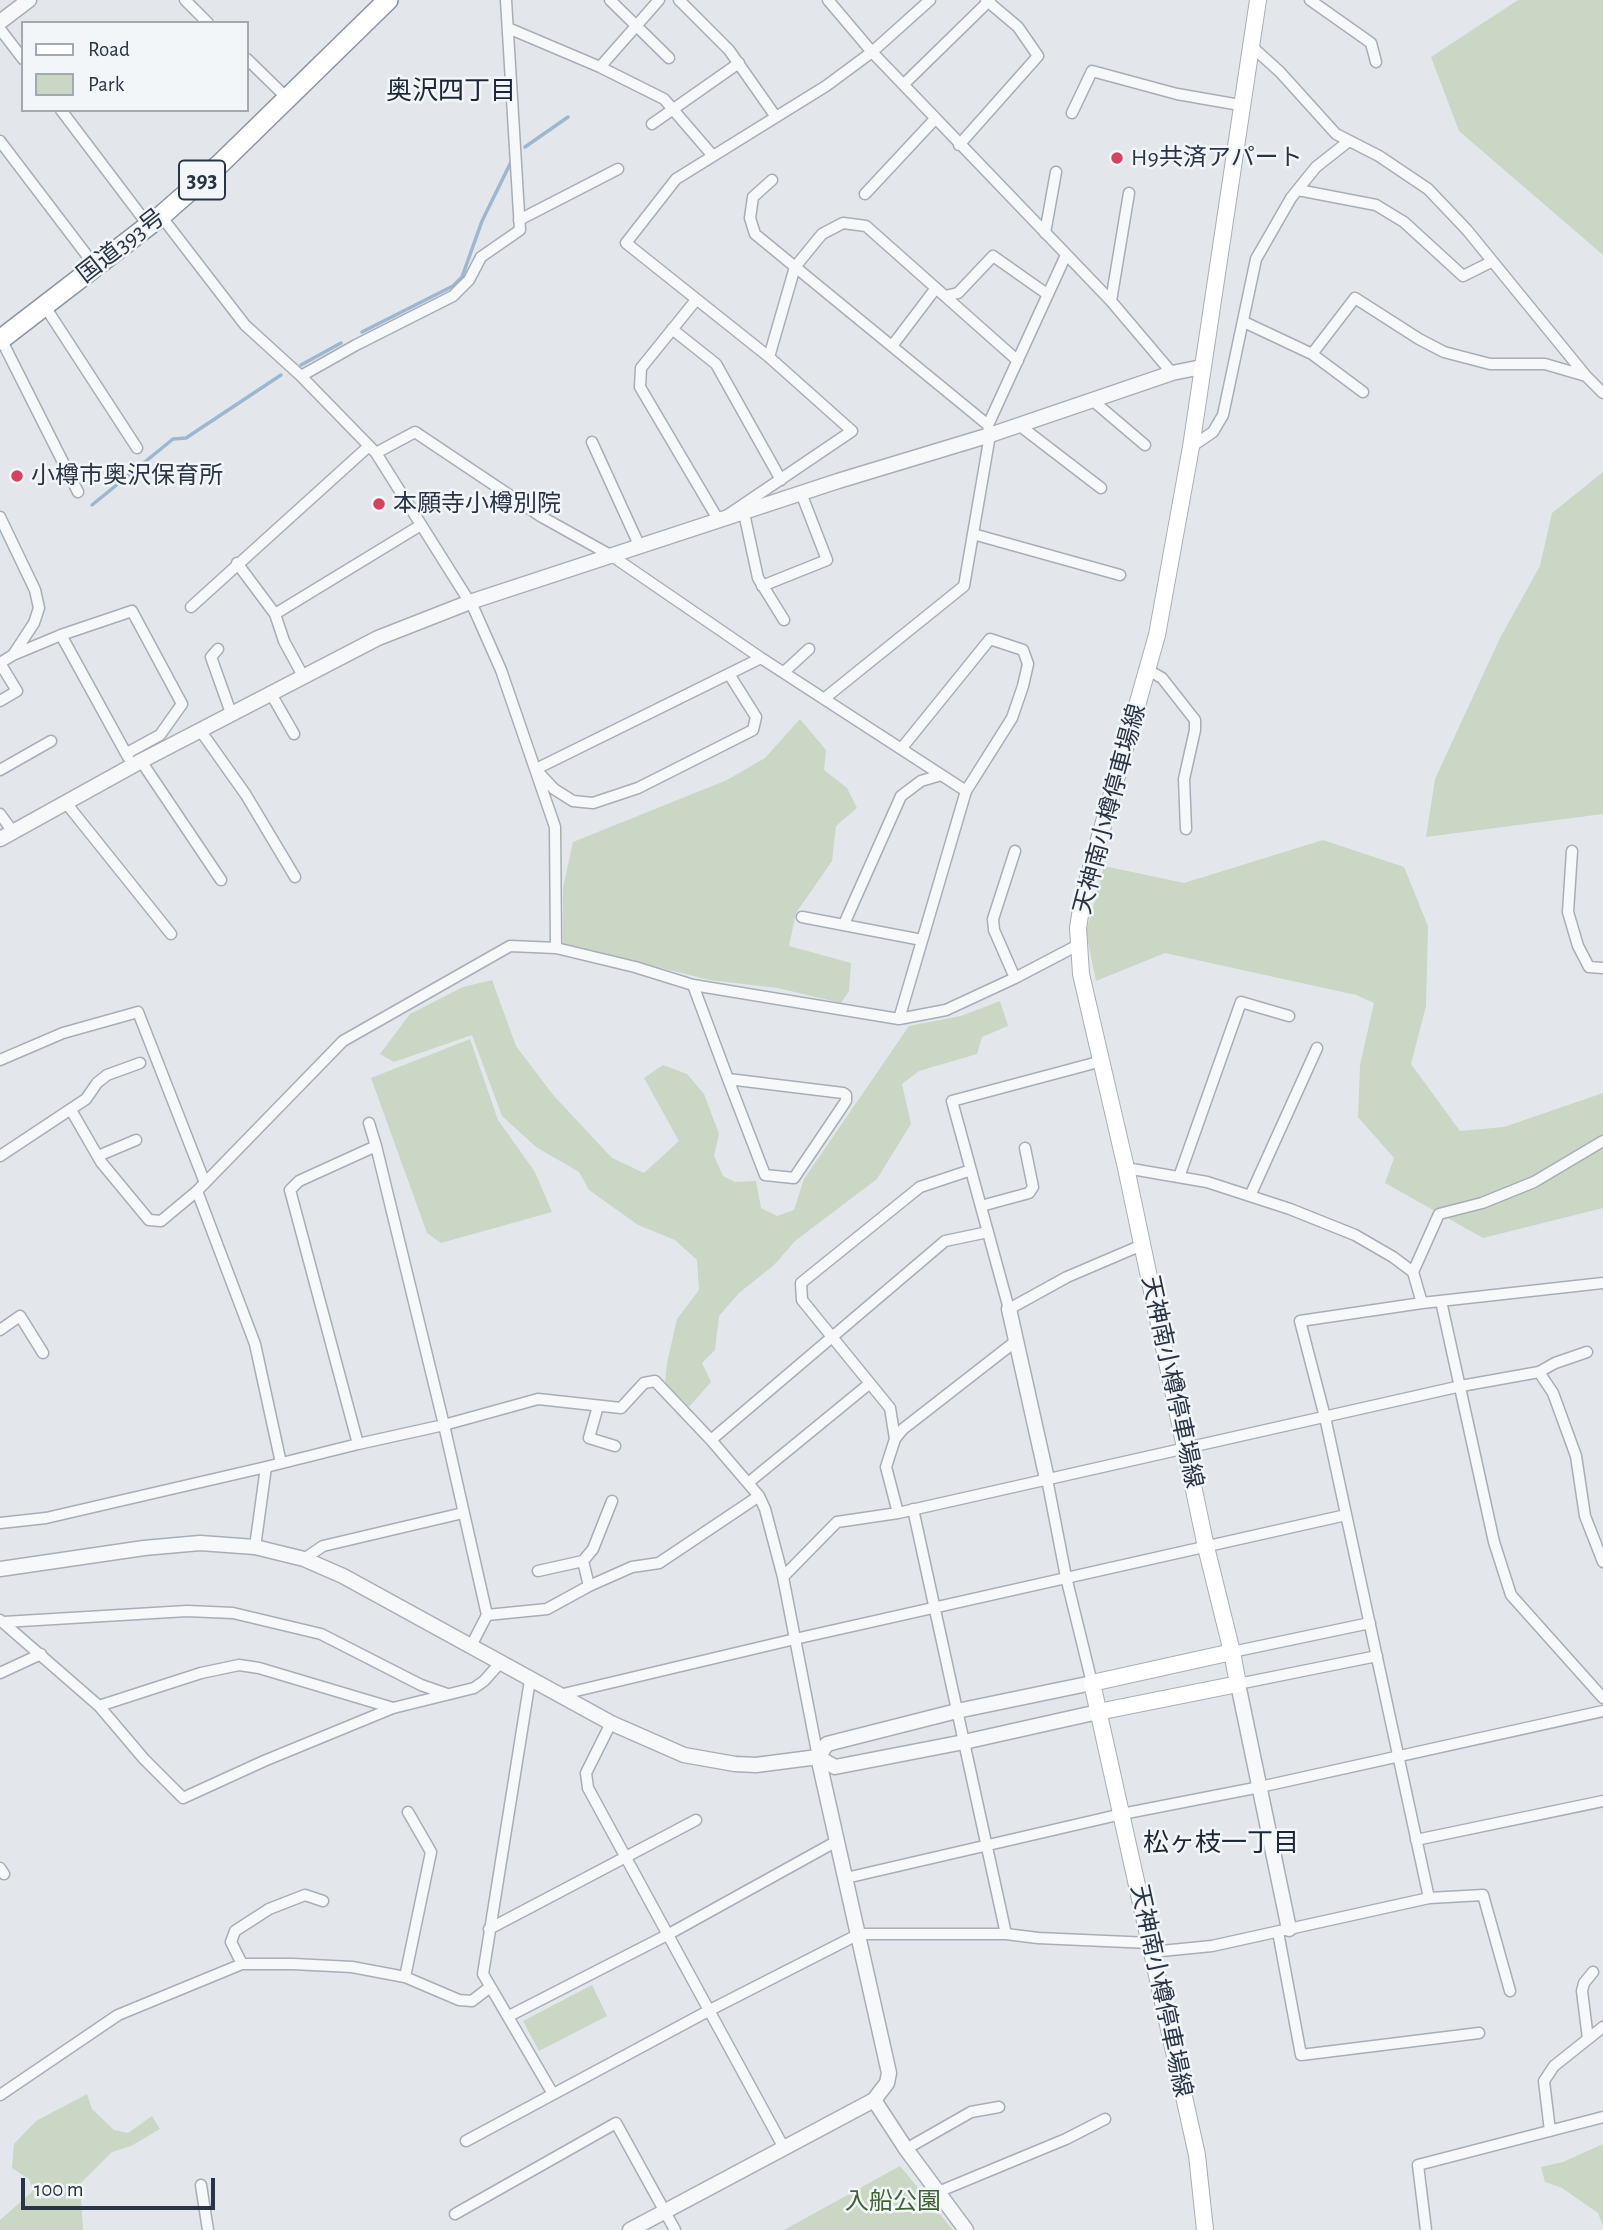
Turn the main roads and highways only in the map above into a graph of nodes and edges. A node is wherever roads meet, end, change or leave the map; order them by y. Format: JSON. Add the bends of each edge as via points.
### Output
{"nodes":[{"id":1,"x":388,"y":0,"type":"edge"},
{"id":2,"x":1258,"y":0,"type":"edge"},
{"id":3,"x":1,"y":340,"type":"edge"},
{"id":4,"x":1233,"y":1652,"type":"junction"},
{"id":5,"x":1098,"y":1712,"type":"junction"},
{"id":6,"x":1205,"y":2230,"type":"edge"}],
"edges":[{"from":1,"to":3,"type":"highway","name":"国道393号","number":"393","via":[[219,164]]},
{"from":2,"to":4,"type":"main road","name":"天神南小樽停車場線","via":[[1191,447],[1157,635],[1077,928],[1081,974]]},
{"from":4,"to":5,"type":"main road","name":"天神南小樽停車場線","via":[[1092,1683]]},
{"from":4,"to":5,"type":"main road","name":"天神南小樽停車場線","via":[[1238,1684]]},
{"from":5,"to":6,"type":"main road","name":"天神南小樽停車場線","via":[[1197,2155]]}]}
